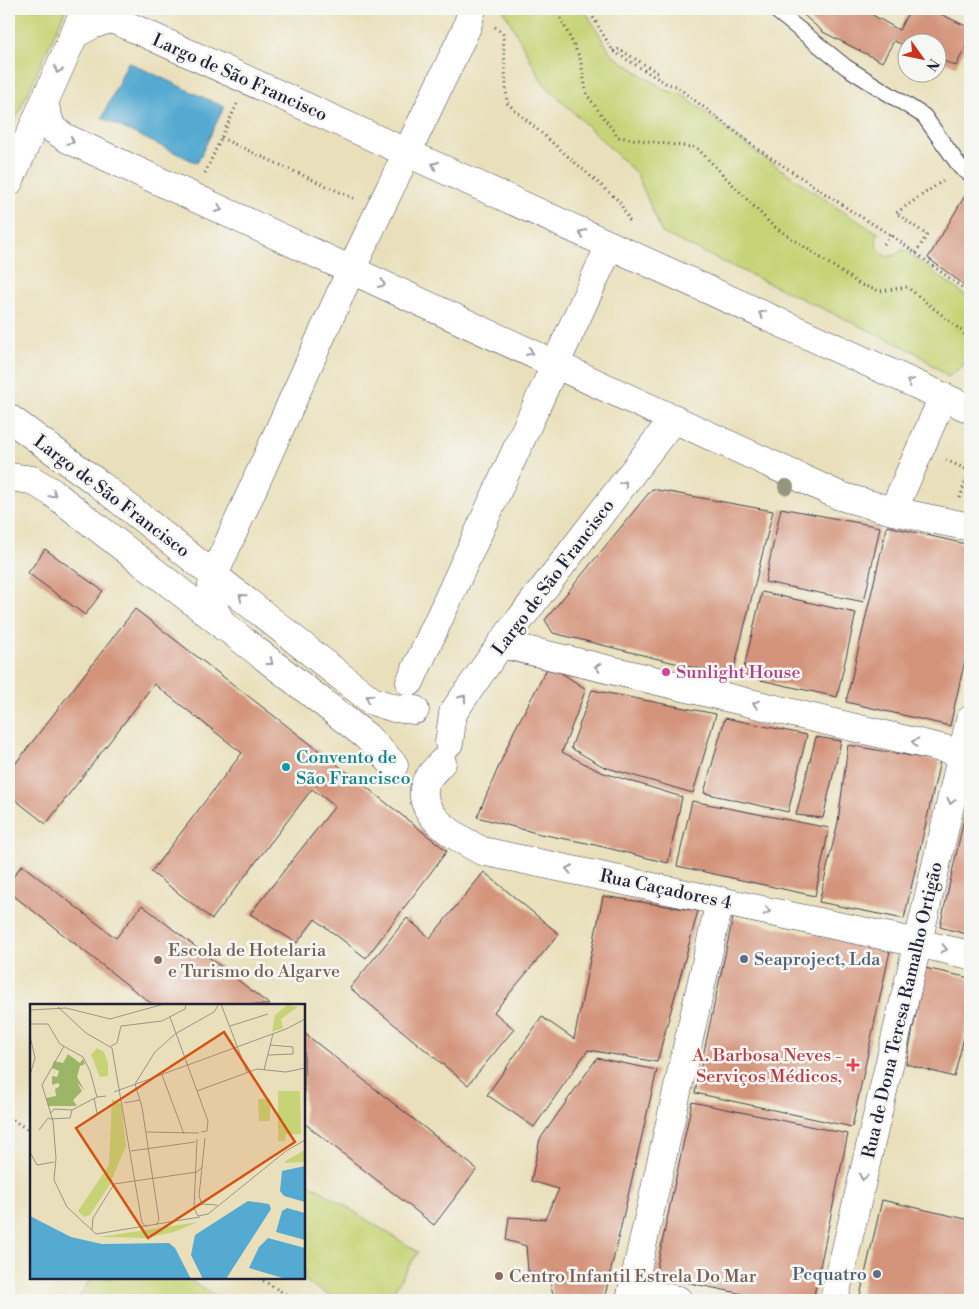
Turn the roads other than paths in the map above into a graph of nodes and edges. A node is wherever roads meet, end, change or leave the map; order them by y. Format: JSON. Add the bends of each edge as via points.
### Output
{"nodes":[{"id":1,"x":85,"y":9,"type":"edge"},
{"id":2,"x":774,"y":9,"type":"edge"},
{"id":3,"x":481,"y":15,"type":"edge"},
{"id":4,"x":73,"y":35,"type":"junction"},
{"id":5,"x":44,"y":104,"type":"junction"},
{"id":6,"x":407,"y":152,"type":"junction"},
{"id":7,"x":966,"y":171,"type":"edge"},
{"id":8,"x":9,"y":182,"type":"edge"},
{"id":9,"x":610,"y":246,"type":"junction"},
{"id":10,"x":351,"y":270,"type":"junction"},
{"id":11,"x":556,"y":364,"type":"junction"},
{"id":12,"x":943,"y":397,"type":"junction"},
{"id":13,"x":970,"y":409,"type":"edge"},
{"id":14,"x":9,"y":418,"type":"edge"},
{"id":15,"x":674,"y":418,"type":"junction"},
{"id":16,"x":9,"y":477,"type":"edge"},
{"id":17,"x":893,"y":511,"type":"junction"},
{"id":18,"x":970,"y":527,"type":"edge"},
{"id":19,"x":214,"y":575,"type":"junction"},
{"id":20,"x":162,"y":578,"type":"junction"},
{"id":21,"x":224,"y":627,"type":"junction"},
{"id":22,"x":501,"y":644,"type":"junction"},
{"id":23,"x":410,"y":682,"type":"joint"},
{"id":24,"x":421,"y":711,"type":"junction"},
{"id":25,"x":970,"y":720,"type":"edge"},
{"id":26,"x":445,"y":753,"type":"junction"},
{"id":27,"x":962,"y":753,"type":"junction"},
{"id":28,"x":394,"y":765,"type":"junction"},
{"id":29,"x":720,"y":901,"type":"junction"},
{"id":30,"x":918,"y":943,"type":"junction"},
{"id":31,"x":970,"y":955,"type":"edge"},
{"id":32,"x":631,"y":1295,"type":"edge"},
{"id":33,"x":678,"y":1300,"type":"edge"},
{"id":34,"x":834,"y":1300,"type":"edge"}],
"edges":[{"from":1,"to":4,"type":"street"},
{"from":2,"to":7,"type":"lane","via":[[846,67],[924,116]]},
{"from":3,"to":6,"type":"street","name":"Largo de São Francisco","via":[[467,27]]},
{"from":4,"to":5,"type":"street","one_way":true},
{"from":4,"to":6,"type":"street","name":"Largo de São Francisco","via":[[110,19]]},
{"from":5,"to":8,"type":"street"},
{"from":5,"to":10,"type":"street","one_way":true,"via":[[52,129],[68,139]]},
{"from":9,"to":6,"type":"street","name":"Largo de São Francisco","one_way":true},
{"from":6,"to":10,"type":"street","name":"Largo de São Francisco"},
{"from":9,"to":11,"type":"street"},
{"from":12,"to":9,"type":"street","name":"Largo de São Francisco","one_way":true},
{"from":10,"to":11,"type":"street","one_way":true},
{"from":10,"to":19,"type":"street","name":"Largo de São Francisco"},
{"from":11,"to":15,"type":"street"},
{"from":11,"to":23,"type":"street"},
{"from":12,"to":13,"type":"street","name":"Largo de São Francisco"},
{"from":12,"to":17,"type":"street"},
{"from":14,"to":19,"type":"street","name":"Largo de São Francisco"},
{"from":15,"to":17,"type":"street","via":[[840,496]]},
{"from":22,"to":15,"type":"street","name":"Largo de São Francisco","one_way":true},
{"from":16,"to":20,"type":"street","name":"Largo de São Francisco","one_way":true,"via":[[32,480],[54,493]]},
{"from":17,"to":18,"type":"street"},
{"from":19,"to":20,"type":"street","name":"Largo de São Francisco","via":[[202,588],[186,588]]},
{"from":19,"to":21,"type":"street","name":"Largo de São Francisco","via":[[210,592],[212,606]]},
{"from":24,"to":19,"type":"street","name":"Largo de São Francisco","one_way":true,"via":[[372,701]]},
{"from":20,"to":21,"type":"street","name":"Largo de São Francisco"},
{"from":21,"to":28,"type":"street","name":"Largo de São Francisco","one_way":true,"via":[[366,736]]},
{"from":26,"to":22,"type":"street","name":"Largo de São Francisco","one_way":true,"via":[[453,713]]},
{"from":27,"to":22,"type":"street","one_way":true},
{"from":23,"to":24,"type":"lane","via":[[410,698]]},
{"from":24,"to":26,"type":"street","via":[[436,716],[443,724],[447,733]]},
{"from":24,"to":28,"type":"street","via":[[405,712],[390,726],[385,746]]},
{"from":25,"to":27,"type":"street","name":"Rua de Dona Teresa Ramalho Ortigão"},
{"from":26,"to":28,"type":"street","via":[[434,769],[424,773],[413,774]]},
{"from":29,"to":26,"type":"street","name":"Rua Caçadores 4","one_way":true,"via":[[482,851],[452,835],[435,819],[425,803],[425,783]]},
{"from":27,"to":30,"type":"street","name":"Rua de Dona Teresa Ramalho Ortigão","one_way":true},
{"from":29,"to":30,"type":"street","name":"Rua Caçadores 4","one_way":true},
{"from":29,"to":32,"type":"street"},
{"from":30,"to":31,"type":"street","name":"Rua Caçadores 4","one_way":true},
{"from":30,"to":34,"type":"street","name":"Rua de Dona Teresa Ramalho Ortigão","one_way":true},
{"from":32,"to":33,"type":"street"}]}
